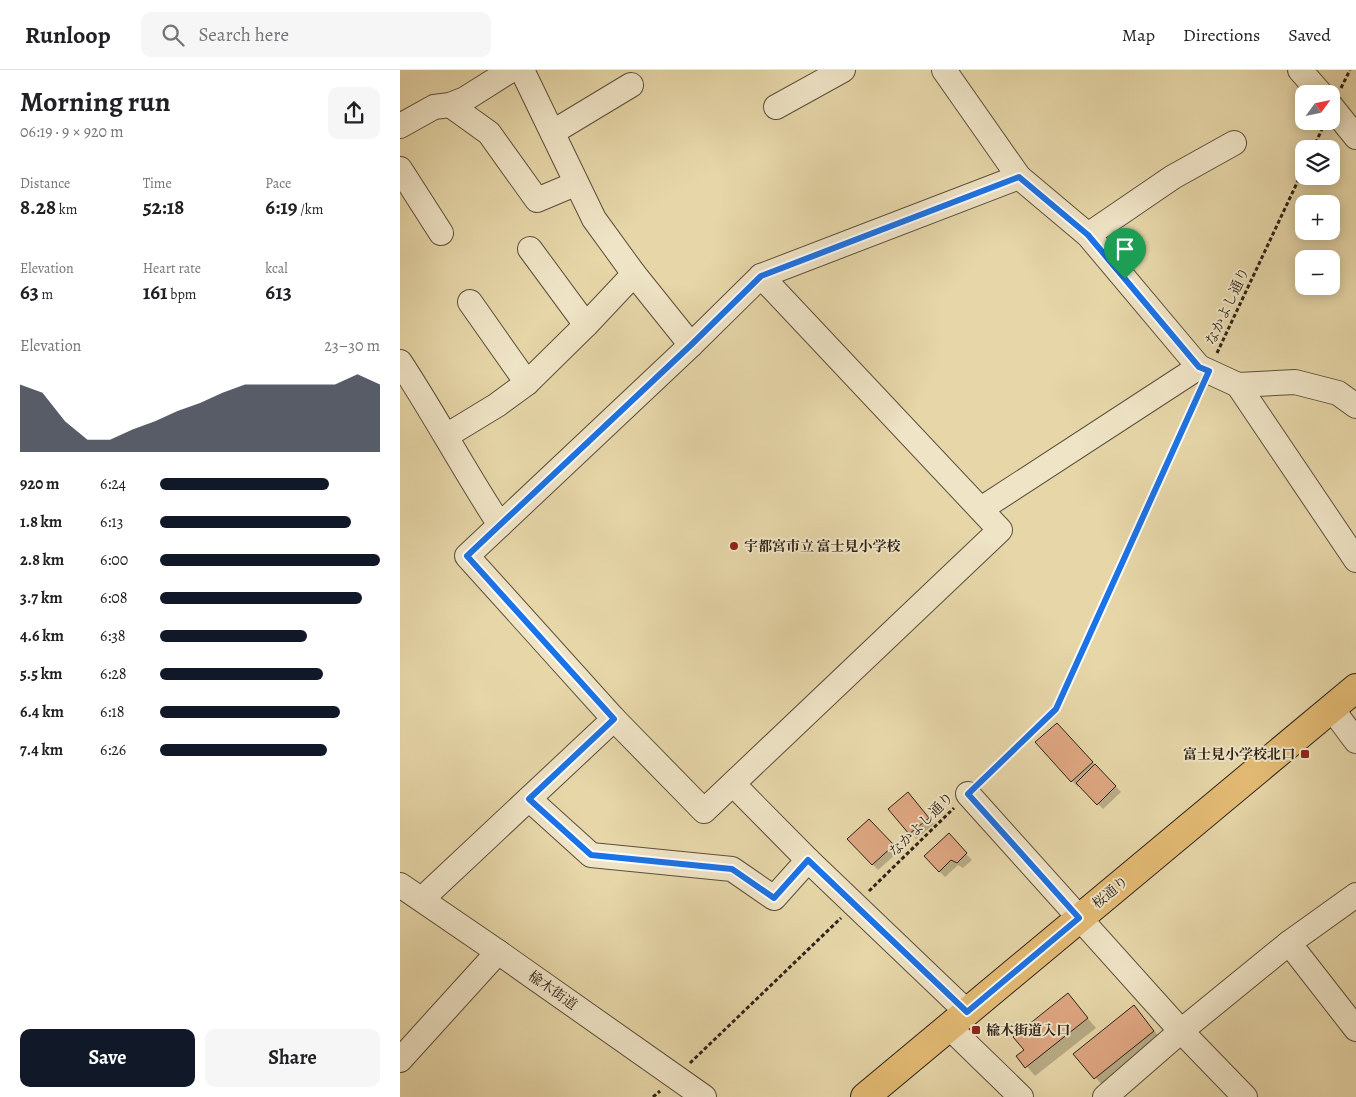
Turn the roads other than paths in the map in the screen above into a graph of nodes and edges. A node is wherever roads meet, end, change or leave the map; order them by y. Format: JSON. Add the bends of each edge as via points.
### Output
{"nodes":[{"id":1,"x":511,"y":70,"type":"edge"},
{"id":2,"x":522,"y":70,"type":"edge"},
{"id":3,"x":843,"y":70,"type":"edge"},
{"id":4,"x":944,"y":70,"type":"edge"},
{"id":5,"x":1300,"y":70,"type":"edge"},
{"id":6,"x":631,"y":85,"type":"dead end"},
{"id":7,"x":1313,"y":85,"type":"edge"},
{"id":8,"x":450,"y":105,"type":"junction"},
{"id":9,"x":776,"y":108,"type":"dead end"},
{"id":10,"x":1340,"y":117,"type":"edge"},
{"id":11,"x":400,"y":126,"type":"edge"},
{"id":12,"x":553,"y":132,"type":"junction"},
{"id":13,"x":1356,"y":137,"type":"edge"},
{"id":14,"x":1234,"y":143,"type":"dead end"},
{"id":15,"x":400,"y":169,"type":"edge"},
{"id":16,"x":1019,"y":177,"type":"junction"},
{"id":17,"x":576,"y":184,"type":"junction"},
{"id":18,"x":442,"y":233,"type":"dead end"},
{"id":19,"x":1088,"y":235,"type":"junction"},
{"id":20,"x":530,"y":249,"type":"dead end"},
{"id":21,"x":634,"y":274,"type":"junction"},
{"id":22,"x":761,"y":276,"type":"junction"},
{"id":23,"x":470,"y":302,"type":"dead end"},
{"id":24,"x":586,"y":325,"type":"junction"},
{"id":25,"x":691,"y":345,"type":"junction"},
{"id":26,"x":400,"y":362,"type":"edge"},
{"id":27,"x":1204,"y":369,"type":"junction"},
{"id":28,"x":527,"y":383,"type":"junction"},
{"id":29,"x":1238,"y":385,"type":"junction"},
{"id":30,"x":1356,"y":406,"type":"edge"},
{"id":31,"x":446,"y":436,"type":"junction"},
{"id":32,"x":981,"y":509,"type":"junction"},
{"id":33,"x":500,"y":525,"type":"junction"},
{"id":34,"x":1356,"y":560,"type":"edge"},
{"id":35,"x":1356,"y":688,"type":"edge"},
{"id":36,"x":1332,"y":709,"type":"junction"},
{"id":37,"x":614,"y":719,"type":"junction"},
{"id":38,"x":1356,"y":741,"type":"edge"},
{"id":39,"x":733,"y":784,"type":"junction"},
{"id":40,"x":968,"y":794,"type":"road end"},
{"id":41,"x":529,"y":799,"type":"junction"},
{"id":42,"x":808,"y":860,"type":"junction"},
{"id":43,"x":400,"y":885,"type":"edge"},
{"id":44,"x":1356,"y":895,"type":"edge"},
{"id":45,"x":422,"y":898,"type":"junction"},
{"id":46,"x":1079,"y":918,"type":"junction"},
{"id":47,"x":1289,"y":943,"type":"junction"},
{"id":48,"x":498,"y":952,"type":"junction"},
{"id":49,"x":958,"y":1020,"type":"junction"},
{"id":50,"x":1356,"y":1029,"type":"edge"},
{"id":51,"x":1181,"y":1030,"type":"junction"},
{"id":52,"x":400,"y":1060,"type":"edge"},
{"id":53,"x":704,"y":1097,"type":"edge"},
{"id":54,"x":865,"y":1097,"type":"edge"},
{"id":55,"x":1021,"y":1097,"type":"edge"},
{"id":56,"x":1105,"y":1097,"type":"edge"},
{"id":57,"x":1245,"y":1097,"type":"edge"}],
"edges":[{"from":1,"to":8,"type":"street","via":[[465,100]]},
{"from":2,"to":12,"type":"street"},
{"from":3,"to":9,"type":"street"},
{"from":4,"to":16,"type":"street"},
{"from":5,"to":7,"type":"street"},
{"from":6,"to":12,"type":"street"},
{"from":8,"to":11,"type":"street","via":[[434,107]]},
{"from":8,"to":17,"type":"street","via":[[489,133],[537,200]]},
{"from":10,"to":13,"type":"street"},
{"from":12,"to":17,"type":"street"},
{"from":14,"to":19,"type":"street","via":[[1173,177]]},
{"from":15,"to":18,"type":"street"},
{"from":16,"to":19,"type":"street"},
{"from":16,"to":22,"type":"street"},
{"from":17,"to":21,"type":"street","via":[[594,219]]},
{"from":19,"to":27,"type":"street"},
{"from":20,"to":24,"type":"street"},
{"from":21,"to":24,"type":"street"},
{"from":21,"to":25,"type":"street"},
{"from":22,"to":25,"type":"street"},
{"from":22,"to":32,"type":"street"},
{"from":23,"to":28,"type":"street"},
{"from":24,"to":28,"type":"street"},
{"from":25,"to":33,"type":"street"},
{"from":26,"to":31,"type":"street"},
{"from":27,"to":29,"type":"street"},
{"from":27,"to":32,"type":"street"},
{"from":28,"to":31,"type":"street"},
{"from":29,"to":30,"type":"street","via":[[1295,382],[1338,393]]},
{"from":29,"to":34,"type":"street"},
{"from":31,"to":33,"type":"street"},
{"from":32,"to":39,"type":"street","via":[[1000,530]]},
{"from":33,"to":37,"type":"street","via":[[467,556]]},
{"from":35,"to":36,"type":"main road","name":"桜通り"},
{"from":36,"to":38,"type":"street"},
{"from":36,"to":46,"type":"main road","name":"桜通り"},
{"from":37,"to":39,"type":"street","via":[[704,810]]},
{"from":37,"to":41,"type":"street"},
{"from":39,"to":42,"type":"street"},
{"from":40,"to":46,"type":"street"},
{"from":41,"to":42,"type":"street","via":[[591,855],[732,869],[774,898]]},
{"from":41,"to":45,"type":"street"},
{"from":42,"to":49,"type":"street","via":[[855,905]]},
{"from":43,"to":45,"type":"street","name":"楡木街道"},
{"from":44,"to":47,"type":"street"},
{"from":45,"to":48,"type":"street","name":"楡木街道"},
{"from":46,"to":49,"type":"main road","name":"桜通り"},
{"from":46,"to":51,"type":"street"},
{"from":47,"to":50,"type":"street"},
{"from":47,"to":51,"type":"street"},
{"from":48,"to":52,"type":"street"},
{"from":48,"to":53,"type":"street","name":"楡木街道"},
{"from":49,"to":54,"type":"main road","name":"桜通り"},
{"from":49,"to":55,"type":"street"},
{"from":51,"to":56,"type":"street"},
{"from":51,"to":57,"type":"street"}]}
